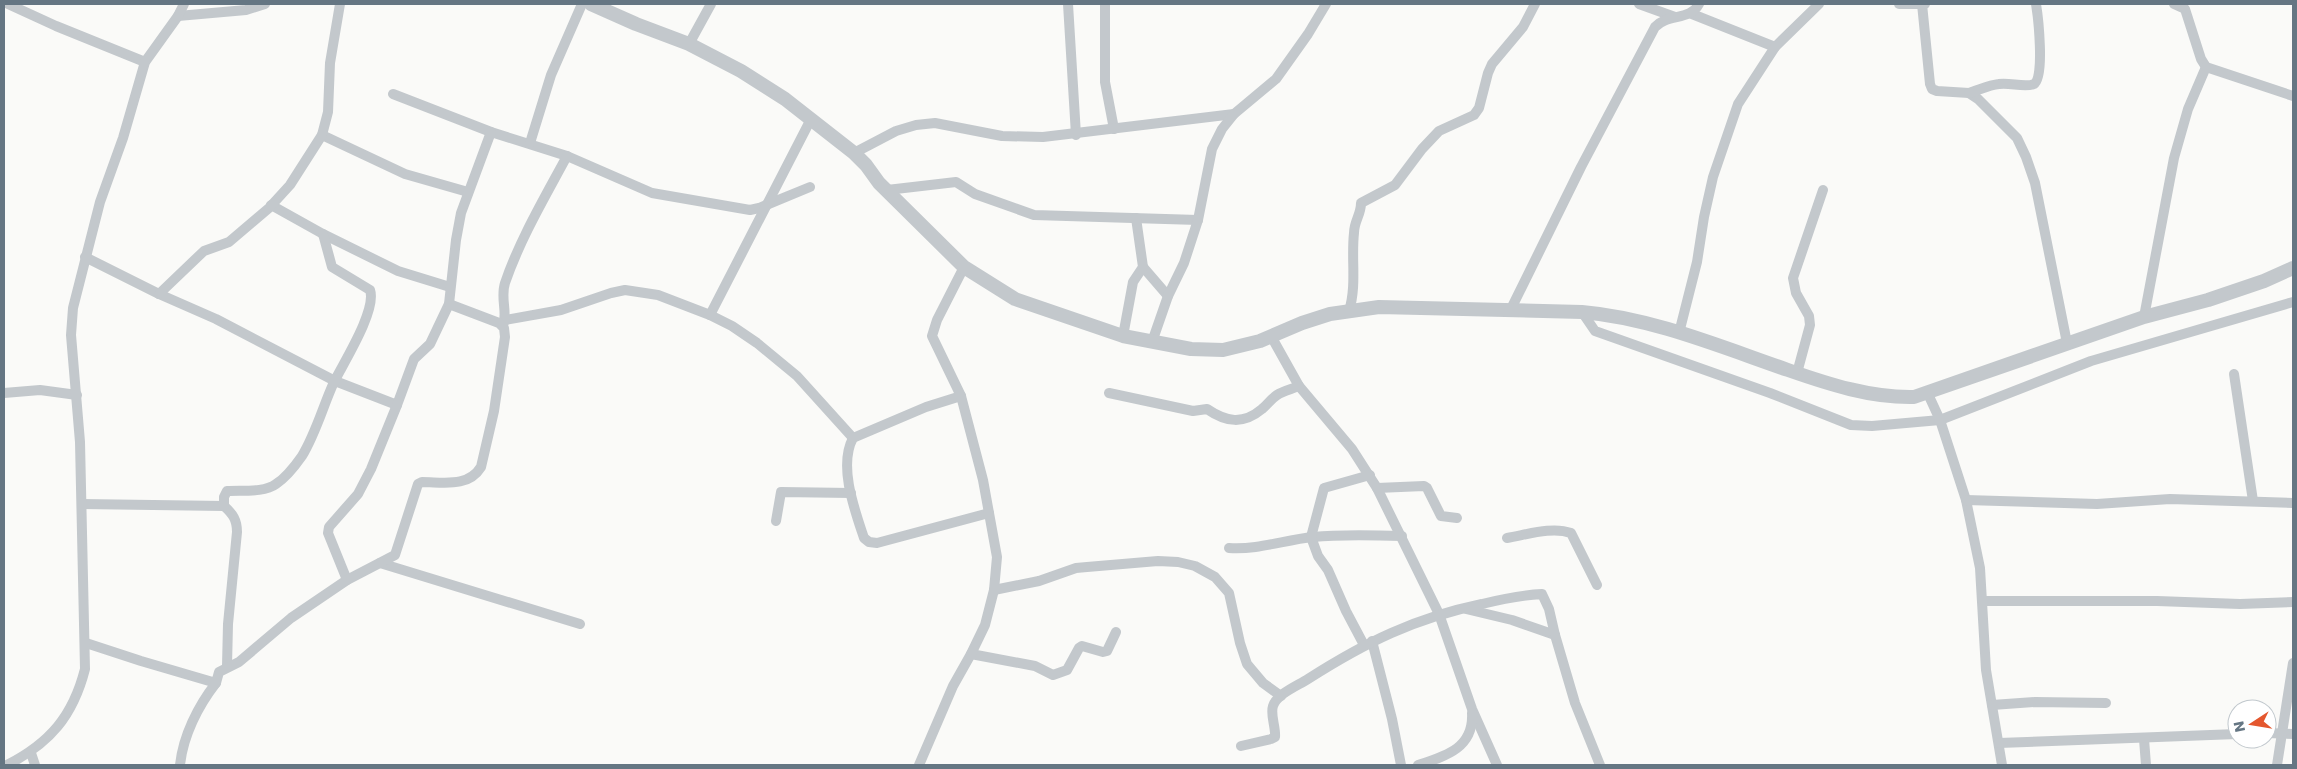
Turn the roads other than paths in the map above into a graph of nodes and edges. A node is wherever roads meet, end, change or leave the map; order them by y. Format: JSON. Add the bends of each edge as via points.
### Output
{"nodes":[{"id":1,"x":8,"y":4,"type":"edge"},
{"id":2,"x":184,"y":4,"type":"edge"},
{"id":3,"x":265,"y":4,"type":"edge"},
{"id":4,"x":340,"y":4,"type":"edge"},
{"id":5,"x":582,"y":4,"type":"edge"},
{"id":6,"x":591,"y":4,"type":"edge"},
{"id":7,"x":711,"y":4,"type":"edge"},
{"id":8,"x":1068,"y":4,"type":"edge"},
{"id":9,"x":1105,"y":4,"type":"edge"},
{"id":10,"x":1324,"y":4,"type":"edge"},
{"id":11,"x":1535,"y":4,"type":"edge"},
{"id":12,"x":1639,"y":4,"type":"edge"},
{"id":13,"x":1699,"y":4,"type":"edge"},
{"id":14,"x":1819,"y":4,"type":"edge"},
{"id":15,"x":1899,"y":4,"type":"edge"},
{"id":16,"x":1923,"y":4,"type":"edge"},
{"id":17,"x":2036,"y":4,"type":"edge"},
{"id":18,"x":2174,"y":4,"type":"edge"},
{"id":19,"x":1692,"y":14,"type":"junction"},
{"id":20,"x":178,"y":16,"type":"junction"},
{"id":21,"x":1675,"y":17,"type":"junction"},
{"id":22,"x":689,"y":44,"type":"junction"},
{"id":23,"x":1775,"y":47,"type":"junction"},
{"id":24,"x":145,"y":62,"type":"junction"},
{"id":25,"x":2206,"y":67,"type":"junction"},
{"id":26,"x":1969,"y":93,"type":"junction"},
{"id":27,"x":394,"y":94,"type":"dead end"},
{"id":28,"x":2293,"y":96,"type":"edge"},
{"id":29,"x":1234,"y":114,"type":"junction"},
{"id":30,"x":811,"y":120,"type":"junction"},
{"id":31,"x":1114,"y":129,"type":"junction"},
{"id":32,"x":491,"y":132,"type":"junction"},
{"id":33,"x":322,"y":135,"type":"junction"},
{"id":34,"x":1076,"y":135,"type":"junction"},
{"id":35,"x":530,"y":143,"type":"junction"},
{"id":36,"x":854,"y":153,"type":"junction"},
{"id":37,"x":567,"y":156,"type":"junction"},
{"id":38,"x":810,"y":187,"type":"dead end"},
{"id":39,"x":887,"y":190,"type":"junction"},
{"id":40,"x":1823,"y":190,"type":"dead end"},
{"id":41,"x":468,"y":192,"type":"junction"},
{"id":42,"x":271,"y":205,"type":"junction"},
{"id":43,"x":768,"y":205,"type":"junction"},
{"id":44,"x":1136,"y":218,"type":"junction"},
{"id":45,"x":1198,"y":220,"type":"junction"},
{"id":46,"x":323,"y":234,"type":"junction"},
{"id":47,"x":85,"y":257,"type":"junction"},
{"id":48,"x":964,"y":267,"type":"junction"},
{"id":49,"x":1143,"y":267,"type":"junction"},
{"id":50,"x":2293,"y":268,"type":"edge"},
{"id":51,"x":450,"y":287,"type":"junction"},
{"id":52,"x":159,"y":294,"type":"junction"},
{"id":53,"x":1168,"y":296,"type":"junction"},
{"id":54,"x":2293,"y":302,"type":"edge"},
{"id":55,"x":449,"y":304,"type":"junction"},
{"id":56,"x":1349,"y":311,"type":"junction"},
{"id":57,"x":1510,"y":311,"type":"junction"},
{"id":58,"x":1582,"y":312,"type":"junction"},
{"id":59,"x":710,"y":315,"type":"junction"},
{"id":60,"x":2144,"y":316,"type":"junction"},
{"id":61,"x":504,"y":322,"type":"junction"},
{"id":62,"x":1679,"y":333,"type":"junction"},
{"id":63,"x":1123,"y":336,"type":"junction"},
{"id":64,"x":1272,"y":336,"type":"junction"},
{"id":65,"x":1152,"y":342,"type":"junction"},
{"id":66,"x":2067,"y":343,"type":"junction"},
{"id":67,"x":1797,"y":373,"type":"junction"},
{"id":68,"x":2234,"y":374,"type":"dead end"},
{"id":69,"x":335,"y":381,"type":"junction"},
{"id":70,"x":1299,"y":386,"type":"junction"},
{"id":71,"x":4,"y":392,"type":"edge"},
{"id":72,"x":1108,"y":393,"type":"dead end"},
{"id":73,"x":1928,"y":394,"type":"junction"},
{"id":74,"x":77,"y":395,"type":"junction"},
{"id":75,"x":961,"y":396,"type":"junction"},
{"id":76,"x":398,"y":406,"type":"junction"},
{"id":77,"x":1940,"y":420,"type":"junction"},
{"id":78,"x":853,"y":438,"type":"junction"},
{"id":79,"x":1370,"y":475,"type":"junction"},
{"id":80,"x":1377,"y":488,"type":"junction"},
{"id":81,"x":851,"y":493,"type":"junction"},
{"id":82,"x":1966,"y":500,"type":"junction"},
{"id":83,"x":2253,"y":501,"type":"junction"},
{"id":84,"x":2293,"y":503,"type":"edge"},
{"id":85,"x":82,"y":504,"type":"junction"},
{"id":86,"x":224,"y":506,"type":"junction"},
{"id":87,"x":989,"y":513,"type":"junction"},
{"id":88,"x":1457,"y":518,"type":"dead end"},
{"id":89,"x":776,"y":521,"type":"dead end"},
{"id":90,"x":1402,"y":536,"type":"junction"},
{"id":91,"x":1310,"y":537,"type":"junction"},
{"id":92,"x":1507,"y":538,"type":"dead end"},
{"id":93,"x":1229,"y":548,"type":"dead end"},
{"id":94,"x":380,"y":563,"type":"junction"},
{"id":95,"x":347,"y":580,"type":"junction"},
{"id":96,"x":1597,"y":585,"type":"dead end"},
{"id":97,"x":994,"y":590,"type":"junction"},
{"id":98,"x":1983,"y":601,"type":"junction"},
{"id":99,"x":2293,"y":602,"type":"edge"},
{"id":100,"x":1460,"y":608,"type":"junction"},
{"id":101,"x":1439,"y":614,"type":"junction"},
{"id":102,"x":580,"y":624,"type":"dead end"},
{"id":103,"x":1116,"y":632,"type":"dead end"},
{"id":104,"x":1555,"y":634,"type":"junction"},
{"id":105,"x":86,"y":643,"type":"junction"},
{"id":106,"x":1368,"y":643,"type":"junction"},
{"id":107,"x":971,"y":654,"type":"junction"},
{"id":108,"x":2293,"y":663,"type":"edge"},
{"id":109,"x":228,"y":666,"type":"junction"},
{"id":110,"x":216,"y":682,"type":"junction"},
{"id":111,"x":1281,"y":696,"type":"junction"},
{"id":112,"x":2106,"y":703,"type":"dead end"},
{"id":113,"x":1992,"y":705,"type":"junction"},
{"id":114,"x":1472,"y":709,"type":"junction"},
{"id":115,"x":2277,"y":733,"type":"edge"},
{"id":116,"x":2282,"y":733,"type":"junction"},
{"id":117,"x":2293,"y":734,"type":"edge"},
{"id":118,"x":2227,"y":735,"type":"edge"},
{"id":119,"x":2144,"y":739,"type":"junction"},
{"id":120,"x":1999,"y":742,"type":"junction"},
{"id":121,"x":1241,"y":746,"type":"dead end"},
{"id":122,"x":31,"y":753,"type":"junction"},
{"id":123,"x":7,"y":765,"type":"edge"},
{"id":124,"x":35,"y":765,"type":"edge"},
{"id":125,"x":180,"y":765,"type":"edge"},
{"id":126,"x":919,"y":765,"type":"edge"},
{"id":127,"x":1401,"y":765,"type":"edge"},
{"id":128,"x":1418,"y":765,"type":"edge"},
{"id":129,"x":1497,"y":765,"type":"edge"},
{"id":130,"x":1600,"y":765,"type":"edge"},
{"id":131,"x":2002,"y":765,"type":"edge"},
{"id":132,"x":2146,"y":765,"type":"edge"},
{"id":133,"x":2277,"y":765,"type":"edge"}],
"edges":[{"from":1,"to":24,"type":"street"},
{"from":2,"to":20,"type":"street"},
{"from":3,"to":20,"type":"street","via":[[246,10]]},
{"from":4,"to":33,"type":"street","via":[[330,63],[328,112]]},
{"from":5,"to":35,"type":"street","via":[[551,75]]},
{"from":6,"to":22,"type":"street"},
{"from":7,"to":22,"type":"street"},
{"from":8,"to":34,"type":"street"},
{"from":9,"to":31,"type":"street","via":[[1105,82]]},
{"from":10,"to":29,"type":"street","via":[[1308,34],[1276,79]]},
{"from":11,"to":56,"type":"street","via":[[1523,27],[1492,64],[1474,115],[1439,131],[1395,185],[1361,203],[1362,213],[1356,220],[1354,232],[1353,297]]},
{"from":12,"to":21,"type":"street"},
{"from":13,"to":19,"type":"street"},
{"from":14,"to":23,"type":"street"},
{"from":15,"to":16,"type":"street"},
{"from":16,"to":26,"type":"street","via":[[1932,89]]},
{"from":17,"to":26,"type":"street","via":[[2038,80],[2030,84],[1999,84]]},
{"from":18,"to":25,"type":"street","via":[[2185,9]]},
{"from":19,"to":21,"type":"street"},
{"from":19,"to":23,"type":"street"},
{"from":20,"to":24,"type":"street"},
{"from":21,"to":57,"type":"street","via":[[1655,27]]},
{"from":22,"to":30,"type":"street","via":[[786,99]]},
{"from":23,"to":62,"type":"street","via":[[1738,104],[1712,176],[1697,262]]},
{"from":24,"to":47,"type":"street"},
{"from":25,"to":28,"type":"street"},
{"from":25,"to":60,"type":"street","via":[[2188,109],[2174,158]]},
{"from":26,"to":66,"type":"street","via":[[2017,138],[2026,157],[2048,240]]},
{"from":27,"to":32,"type":"street"},
{"from":29,"to":31,"type":"street"},
{"from":29,"to":45,"type":"street","via":[[1212,149]]},
{"from":30,"to":36,"type":"street"},
{"from":30,"to":43,"type":"street"},
{"from":31,"to":34,"type":"street"},
{"from":32,"to":35,"type":"street"},
{"from":32,"to":41,"type":"street"},
{"from":33,"to":41,"type":"street","via":[[405,174]]},
{"from":33,"to":42,"type":"street","via":[[290,185]]},
{"from":34,"to":36,"type":"street","via":[[1043,138],[1002,136],[935,123],[896,131]]},
{"from":35,"to":37,"type":"street"},
{"from":36,"to":39,"type":"street"},
{"from":37,"to":43,"type":"street","via":[[652,193],[740,209]]},
{"from":37,"to":61,"type":"street","via":[[506,282],[502,296]]},
{"from":38,"to":43,"type":"street"},
{"from":39,"to":44,"type":"street","via":[[956,182],[975,194],[1034,215]]},
{"from":39,"to":48,"type":"street"},
{"from":40,"to":67,"type":"street","via":[[1793,278],[1810,325]]},
{"from":41,"to":51,"type":"street","via":[[461,213]]},
{"from":42,"to":46,"type":"street"},
{"from":42,"to":52,"type":"street","via":[[229,242],[204,250]]},
{"from":43,"to":59,"type":"street"},
{"from":44,"to":45,"type":"street"},
{"from":44,"to":49,"type":"street"},
{"from":45,"to":53,"type":"street","via":[[1184,263]]},
{"from":46,"to":51,"type":"street","via":[[407,275]]},
{"from":46,"to":69,"type":"street","via":[[332,267],[362,284],[371,294],[364,323]]},
{"from":47,"to":52,"type":"street"},
{"from":47,"to":74,"type":"street","via":[[71,322]]},
{"from":48,"to":63,"type":"street","via":[[1015,299]]},
{"from":48,"to":75,"type":"street","via":[[932,336]]},
{"from":49,"to":53,"type":"street"},
{"from":49,"to":63,"type":"street","via":[[1134,282]]},
{"from":50,"to":60,"type":"street","via":[[2208,300]]},
{"from":51,"to":55,"type":"street"},
{"from":52,"to":69,"type":"street","via":[[216,319]]},
{"from":53,"to":65,"type":"street"},
{"from":54,"to":77,"type":"street","via":[[2091,361]]},
{"from":55,"to":61,"type":"street"},
{"from":55,"to":76,"type":"street","via":[[430,344],[414,359]]},
{"from":56,"to":57,"type":"street","via":[[1379,307]]},
{"from":56,"to":64,"type":"street","via":[[1312,320]]},
{"from":57,"to":58,"type":"street"},
{"from":58,"to":62,"type":"street","via":[[1606,314]]},
{"from":58,"to":77,"type":"street","via":[[1595,331],[1851,425]]},
{"from":59,"to":61,"type":"street","via":[[658,294],[625,290],[561,310]]},
{"from":59,"to":78,"type":"street","via":[[757,343],[797,376]]},
{"from":60,"to":66,"type":"street"},
{"from":61,"to":94,"type":"street","via":[[505,337],[494,411],[481,467],[465,481],[420,483],[395,555]]},
{"from":62,"to":67,"type":"street"},
{"from":63,"to":65,"type":"street"},
{"from":64,"to":65,"type":"street","via":[[1223,350],[1191,350]]},
{"from":64,"to":70,"type":"street"},
{"from":66,"to":73,"type":"street"},
{"from":67,"to":73,"type":"street","via":[[1852,390],[1901,398]]},
{"from":68,"to":83,"type":"street"},
{"from":69,"to":76,"type":"street"},
{"from":69,"to":86,"type":"street","via":[[302,454],[287,475],[270,488],[227,491]]},
{"from":70,"to":72,"type":"street","via":[[1277,395],[1247,418],[1234,420],[1222,420],[1207,410],[1193,411]]},
{"from":70,"to":79,"type":"street"},
{"from":71,"to":74,"type":"street","via":[[40,390]]},
{"from":73,"to":77,"type":"street"},
{"from":74,"to":85,"type":"street"},
{"from":75,"to":78,"type":"street"},
{"from":75,"to":87,"type":"street"},
{"from":76,"to":95,"type":"street","via":[[358,494],[329,527],[328,533]]},
{"from":77,"to":82,"type":"street"},
{"from":78,"to":81,"type":"street","via":[[849,445],[847,471]]},
{"from":79,"to":80,"type":"street"},
{"from":79,"to":91,"type":"street","via":[[1324,488]]},
{"from":80,"to":88,"type":"street","via":[[1424,486],[1441,516]]},
{"from":80,"to":90,"type":"street"},
{"from":81,"to":87,"type":"street","via":[[868,542],[877,543]]},
{"from":81,"to":89,"type":"street","via":[[781,492]]},
{"from":82,"to":83,"type":"street","via":[[2050,504],[2170,499]]},
{"from":82,"to":98,"type":"street","via":[[1980,568]]},
{"from":83,"to":84,"type":"street"},
{"from":85,"to":86,"type":"street"},
{"from":85,"to":105,"type":"street"},
{"from":86,"to":109,"type":"street","via":[[237,524],[228,624]]},
{"from":87,"to":97,"type":"street","via":[[997,557]]},
{"from":90,"to":91,"type":"street","via":[[1345,534]]},
{"from":90,"to":101,"type":"street"},
{"from":91,"to":93,"type":"street","via":[[1270,546]]},
{"from":91,"to":106,"type":"street","via":[[1346,611]]},
{"from":92,"to":96,"type":"street","via":[[1540,532],[1571,533]]},
{"from":94,"to":95,"type":"street"},
{"from":94,"to":102,"type":"street"},
{"from":95,"to":109,"type":"street","via":[[291,618],[239,662]]},
{"from":97,"to":107,"type":"street","via":[[985,624]]},
{"from":97,"to":111,"type":"street","via":[[1081,568],[1158,561],[1195,566],[1215,577],[1229,593],[1247,664]]},
{"from":98,"to":99,"type":"street"},
{"from":98,"to":113,"type":"street","via":[[1984,653]]},
{"from":100,"to":101,"type":"street"},
{"from":100,"to":104,"type":"street"},
{"from":100,"to":104,"type":"street","via":[[1542,594]]},
{"from":101,"to":106,"type":"street"},
{"from":101,"to":114,"type":"street"},
{"from":103,"to":107,"type":"street","via":[[1107,651],[1082,646],[1067,670],[1053,675],[1035,666]]},
{"from":104,"to":130,"type":"street","via":[[1575,703]]},
{"from":105,"to":110,"type":"street"},
{"from":105,"to":122,"type":"street","via":[[85,669],[70,711]]},
{"from":106,"to":111,"type":"street"},
{"from":106,"to":127,"type":"street","via":[[1392,719]]},
{"from":107,"to":126,"type":"street","via":[[953,686]]},
{"from":108,"to":116,"type":"street"},
{"from":109,"to":110,"type":"street","via":[[218,672]]},
{"from":110,"to":125,"type":"street","via":[[202,700],[188,733]]},
{"from":111,"to":121,"type":"street","via":[[1272,711],[1275,736]]},
{"from":112,"to":113,"type":"street"},
{"from":113,"to":120,"type":"street"},
{"from":114,"to":128,"type":"street","via":[[1472,728],[1467,740],[1453,751]]},
{"from":114,"to":129,"type":"street"},
{"from":115,"to":116,"type":"street"},
{"from":116,"to":117,"type":"street"},
{"from":116,"to":133,"type":"street"},
{"from":118,"to":119,"type":"street"},
{"from":119,"to":120,"type":"street"},
{"from":119,"to":132,"type":"street"},
{"from":120,"to":131,"type":"street"},
{"from":122,"to":123,"type":"street"},
{"from":122,"to":124,"type":"street"}]}
